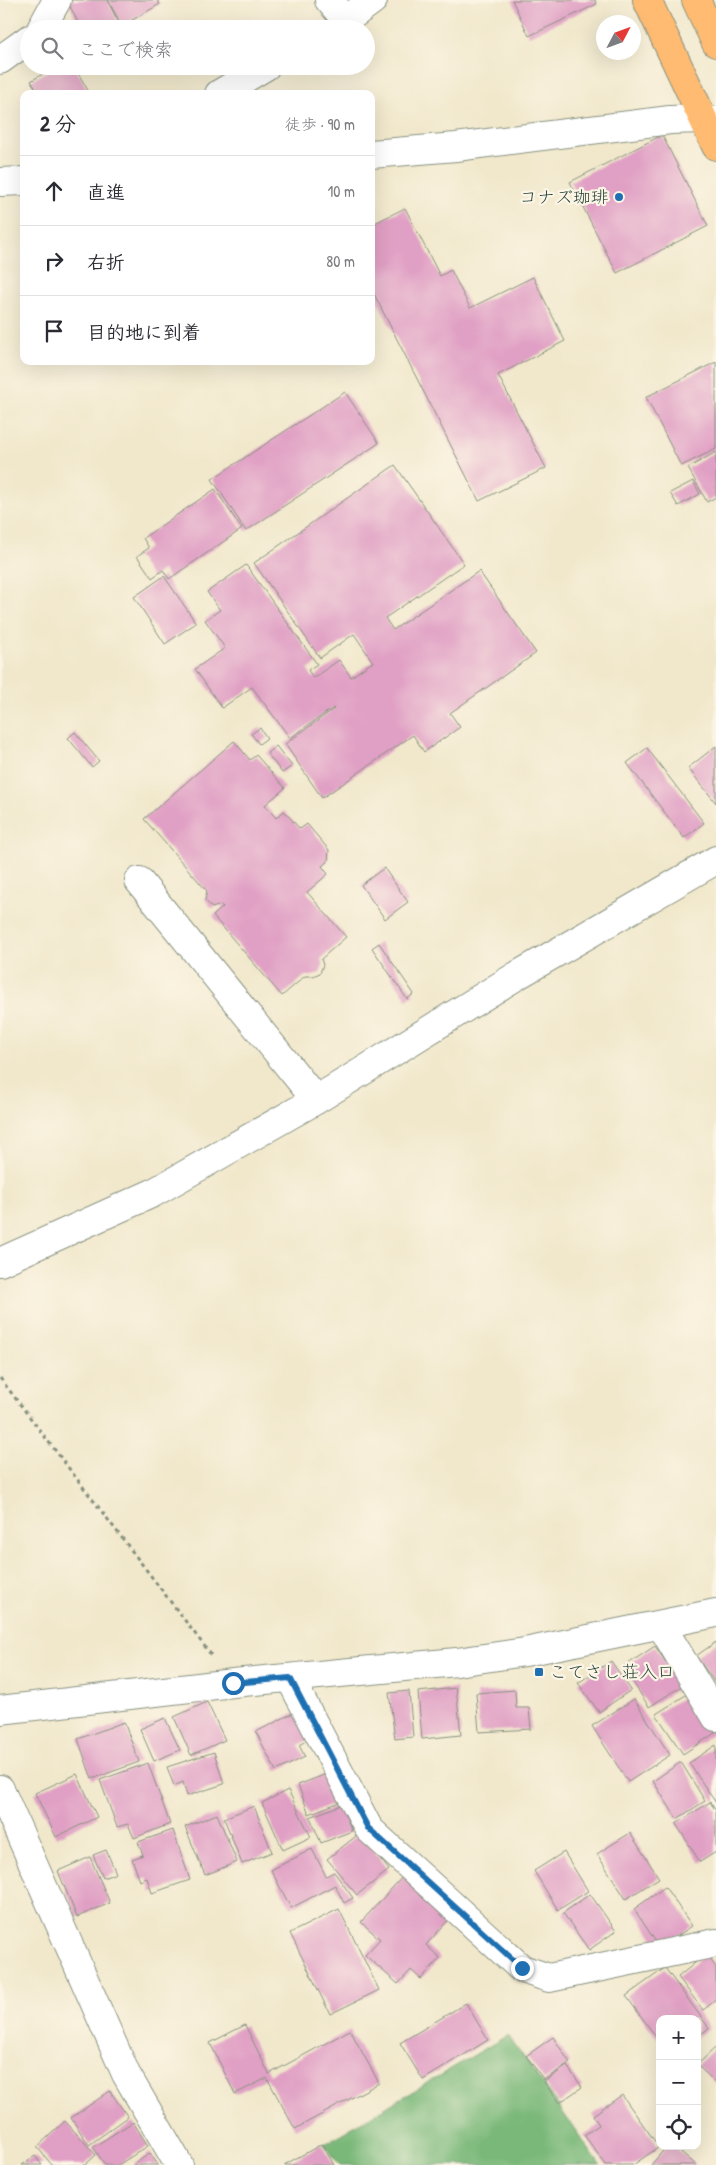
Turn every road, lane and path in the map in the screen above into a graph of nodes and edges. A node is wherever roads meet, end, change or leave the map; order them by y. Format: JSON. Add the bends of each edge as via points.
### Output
{"nodes":[{"id":1,"x":57,"y":0,"type":"edge"},
{"id":2,"x":372,"y":0,"type":"edge"},
{"id":3,"x":647,"y":0,"type":"edge"},
{"id":4,"x":696,"y":0,"type":"edge"},
{"id":5,"x":335,"y":16,"type":"edge"},
{"id":6,"x":46,"y":20,"type":"edge"},
{"id":7,"x":716,"y":43,"type":"edge"},
{"id":8,"x":20,"y":46,"type":"edge"},
{"id":9,"x":0,"y":60,"type":"edge"},
{"id":10,"x":251,"y":75,"type":"edge"},
{"id":11,"x":226,"y":90,"type":"edge"},
{"id":12,"x":710,"y":120,"type":"edge"},
{"id":13,"x":716,"y":146,"type":"edge"},
{"id":14,"x":375,"y":154,"type":"edge"},
{"id":15,"x":20,"y":181,"type":"edge"},
{"id":16,"x":0,"y":182,"type":"edge"},
{"id":17,"x":716,"y":860,"type":"edge"},
{"id":18,"x":139,"y":881,"type":"dead end"},
{"id":19,"x":316,"y":1100,"type":"junction"},
{"id":20,"x":0,"y":1262,"type":"edge"},
{"id":21,"x":0,"y":1378,"type":"edge"},
{"id":22,"x":716,"y":1614,"type":"edge"},
{"id":23,"x":661,"y":1625,"type":"junction"},
{"id":24,"x":290,"y":1678,"type":"junction"},
{"id":25,"x":233,"y":1683,"type":"junction"},
{"id":26,"x":0,"y":1710,"type":"edge"},
{"id":27,"x":716,"y":1717,"type":"edge"},
{"id":28,"x":0,"y":1789,"type":"edge"},
{"id":29,"x":716,"y":1943,"type":"edge"},
{"id":30,"x":179,"y":2165,"type":"edge"}],
"edges":[{"from":1,"to":6,"type":"street"},
{"from":2,"to":5,"type":"street"},
{"from":3,"to":12,"type":"highway"},
{"from":4,"to":7,"type":"highway"},
{"from":8,"to":9,"type":"street"},
{"from":10,"to":11,"type":"street"},
{"from":12,"to":13,"type":"highway"},
{"from":12,"to":14,"type":"street","via":[[670,120],[456,147]]},
{"from":15,"to":16,"type":"street"},
{"from":17,"to":19,"type":"street","via":[[518,975]]},
{"from":18,"to":19,"type":"street"},
{"from":19,"to":20,"type":"street","via":[[153,1193]]},
{"from":21,"to":25,"type":"path"},
{"from":22,"to":23,"type":"street"},
{"from":23,"to":24,"type":"street","via":[[457,1662]]},
{"from":23,"to":27,"type":"street"},
{"from":24,"to":25,"type":"street"},
{"from":24,"to":29,"type":"street","via":[[368,1828],[522,1968],[549,1978]]},
{"from":25,"to":26,"type":"street"},
{"from":28,"to":30,"type":"street","via":[[126,2074]]}]}
